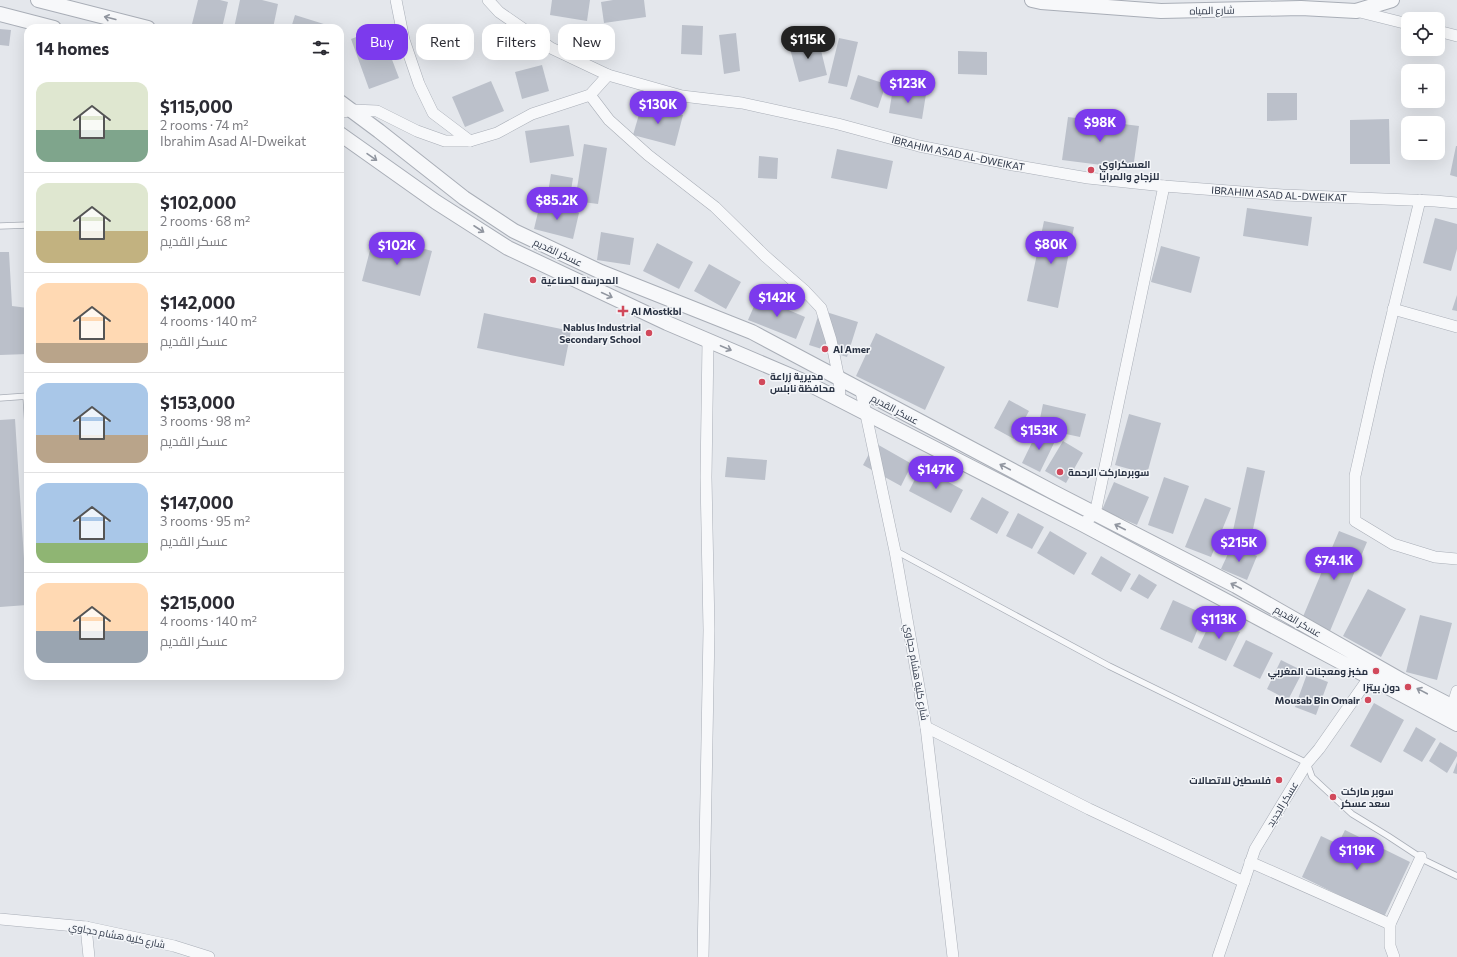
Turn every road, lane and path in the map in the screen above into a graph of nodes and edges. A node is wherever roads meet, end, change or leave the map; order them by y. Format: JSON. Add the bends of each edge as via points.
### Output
{"nodes":[{"id":1,"x":38,"y":0,"type":"edge"},
{"id":2,"x":396,"y":0,"type":"edge"},
{"id":3,"x":488,"y":0,"type":"edge"},
{"id":4,"x":1392,"y":0,"type":"edge"},
{"id":5,"x":1038,"y":1,"type":"edge"},
{"id":6,"x":1356,"y":11,"type":"junction"},
{"id":7,"x":0,"y":14,"type":"edge"},
{"id":8,"x":1401,"y":22,"type":"edge"},
{"id":9,"x":39,"y":24,"type":"edge"},
{"id":10,"x":132,"y":24,"type":"edge"},
{"id":11,"x":1445,"y":33,"type":"edge"},
{"id":12,"x":1457,"y":36,"type":"edge"},
{"id":13,"x":608,"y":75,"type":"junction"},
{"id":14,"x":590,"y":95,"type":"junction"},
{"id":15,"x":346,"y":112,"type":"edge"},
{"id":16,"x":344,"y":137,"type":"edge"},
{"id":17,"x":470,"y":141,"type":"junction"},
{"id":18,"x":1164,"y":186,"type":"junction"},
{"id":19,"x":1420,"y":200,"type":"junction"},
{"id":20,"x":1457,"y":203,"type":"edge"},
{"id":21,"x":24,"y":225,"type":"edge"},
{"id":22,"x":0,"y":226,"type":"edge"},
{"id":23,"x":1393,"y":309,"type":"junction"},
{"id":24,"x":1457,"y":327,"type":"edge"},
{"id":25,"x":708,"y":341,"type":"junction"},
{"id":26,"x":839,"y":379,"type":"junction"},
{"id":27,"x":861,"y":391,"type":"junction"},
{"id":28,"x":24,"y":396,"type":"edge"},
{"id":29,"x":0,"y":398,"type":"edge"},
{"id":30,"x":840,"y":400,"type":"junction"},
{"id":31,"x":866,"y":414,"type":"junction"},
{"id":32,"x":1095,"y":514,"type":"junction"},
{"id":33,"x":1082,"y":524,"type":"junction"},
{"id":34,"x":896,"y":551,"type":"junction"},
{"id":35,"x":1457,"y":558,"type":"edge"},
{"id":36,"x":1373,"y":672,"type":"junction"},
{"id":37,"x":1457,"y":691,"type":"edge"},
{"id":38,"x":1455,"y":708,"type":"edge"},
{"id":39,"x":1457,"y":724,"type":"edge"},
{"id":40,"x":926,"y":727,"type":"junction"},
{"id":41,"x":1307,"y":763,"type":"junction"},
{"id":42,"x":1421,"y":857,"type":"junction"},
{"id":43,"x":1250,"y":862,"type":"junction"},
{"id":44,"x":1457,"y":876,"type":"edge"},
{"id":45,"x":1244,"y":882,"type":"junction"},
{"id":46,"x":0,"y":919,"type":"edge"},
{"id":47,"x":1390,"y":924,"type":"junction"},
{"id":48,"x":86,"y":927,"type":"junction"},
{"id":49,"x":89,"y":957,"type":"edge"},
{"id":50,"x":209,"y":957,"type":"edge"},
{"id":51,"x":703,"y":957,"type":"edge"},
{"id":52,"x":953,"y":957,"type":"edge"},
{"id":53,"x":1218,"y":957,"type":"edge"},
{"id":54,"x":1394,"y":957,"type":"edge"}],
"edges":[{"from":10,"to":1,"type":"street","one_way":true},
{"from":2,"to":17,"type":"street","via":[[404,40],[419,84],[433,113]]},
{"from":3,"to":13,"type":"street","name":"IBRAHIM ASAD AL-DWEIKAT","via":[[499,12],[551,48]]},
{"from":4,"to":6,"type":"street","name":"شارع المياه"},
{"from":5,"to":6,"type":"street","name":"شارع المياه","via":[[1161,11],[1301,8]]},
{"from":6,"to":8,"type":"street"},
{"from":7,"to":9,"type":"street"},
{"from":11,"to":12,"type":"street"},
{"from":13,"to":14,"type":"street"},
{"from":13,"to":18,"type":"street","name":"IBRAHIM ASAD AL-DWEIKAT","via":[[682,96],[742,103],[838,124],[919,146],[1013,165],[1088,178]]},
{"from":14,"to":17,"type":"street","via":[[532,114],[497,132]]},
{"from":14,"to":26,"type":"street","via":[[609,120],[648,155],[715,207],[818,304],[825,318]]},
{"from":15,"to":17,"type":"street","via":[[377,111],[417,131],[445,141]]},
{"from":15,"to":26,"type":"street","name":"عسكر القديم","via":[[514,231],[601,272],[752,332]]},
{"from":16,"to":25,"type":"street","name":"عسكر القديم","one_way":true,"via":[[436,202],[508,248]]},
{"from":18,"to":19,"type":"street","name":"IBRAHIM ASAD AL-DWEIKAT","via":[[1283,195]]},
{"from":18,"to":32,"type":"street"},
{"from":19,"to":20,"type":"street","name":"IBRAHIM ASAD AL-DWEIKAT"},
{"from":19,"to":23,"type":"street"},
{"from":21,"to":22,"type":"lane"},
{"from":23,"to":24,"type":"street"},
{"from":23,"to":35,"type":"street","via":[[1355,476],[1354,522],[1393,544],[1435,557]]},
{"from":25,"to":30,"type":"street","name":"عسكر القديم","one_way":true,"via":[[803,381]]},
{"from":25,"to":51,"type":"street","via":[[706,477],[709,630]]},
{"from":26,"to":27,"type":"street","name":"عسكر القديم"},
{"from":26,"to":30,"type":"street"},
{"from":27,"to":31,"type":"street","name":"شارع كلية هشام حجاوي"},
{"from":32,"to":27,"type":"street","name":"عسكر القديم","one_way":true},
{"from":28,"to":29,"type":"lane"},
{"from":30,"to":31,"type":"street","name":"عسكر القديم"},
{"from":31,"to":33,"type":"street","name":"عسكر القديم"},
{"from":31,"to":34,"type":"street","name":"شارع كلية هشام حجاوي"},
{"from":32,"to":33,"type":"street"},
{"from":36,"to":32,"type":"street","name":"عسكر القديم","one_way":true,"via":[[1236,586]]},
{"from":33,"to":36,"type":"street","name":"عسكر القديم"},
{"from":34,"to":40,"type":"street","name":"شارع كلية هشام حجاوي"},
{"from":34,"to":41,"type":"lane","via":[[1109,666]]},
{"from":38,"to":36,"type":"street","name":"عسكر القديم","one_way":true},
{"from":36,"to":39,"type":"street","name":"عسكر القديم"},
{"from":36,"to":41,"type":"street","name":"عسكر الجديد"},
{"from":37,"to":38,"type":"street"},
{"from":40,"to":45,"type":"street","via":[[1089,809]]},
{"from":40,"to":52,"type":"street","name":"شارع كلية هشام حجاوي"},
{"from":41,"to":42,"type":"lane","via":[[1312,776],[1352,814]]},
{"from":41,"to":43,"type":"street","name":"عسكر الجديد","via":[[1255,849]]},
{"from":42,"to":44,"type":"lane"},
{"from":42,"to":47,"type":"street"},
{"from":43,"to":45,"type":"street","name":"عسكر الجديد"},
{"from":43,"to":47,"type":"street"},
{"from":45,"to":53,"type":"street","name":"عسكر الجديد"},
{"from":46,"to":48,"type":"street","name":"شارع كلية هشام حجاوي"},
{"from":47,"to":54,"type":"street","via":[[1390,946]]},
{"from":48,"to":49,"type":"street"},
{"from":48,"to":50,"type":"street","name":"شارع كلية هشام حجاوي","via":[[174,946]]}]}
